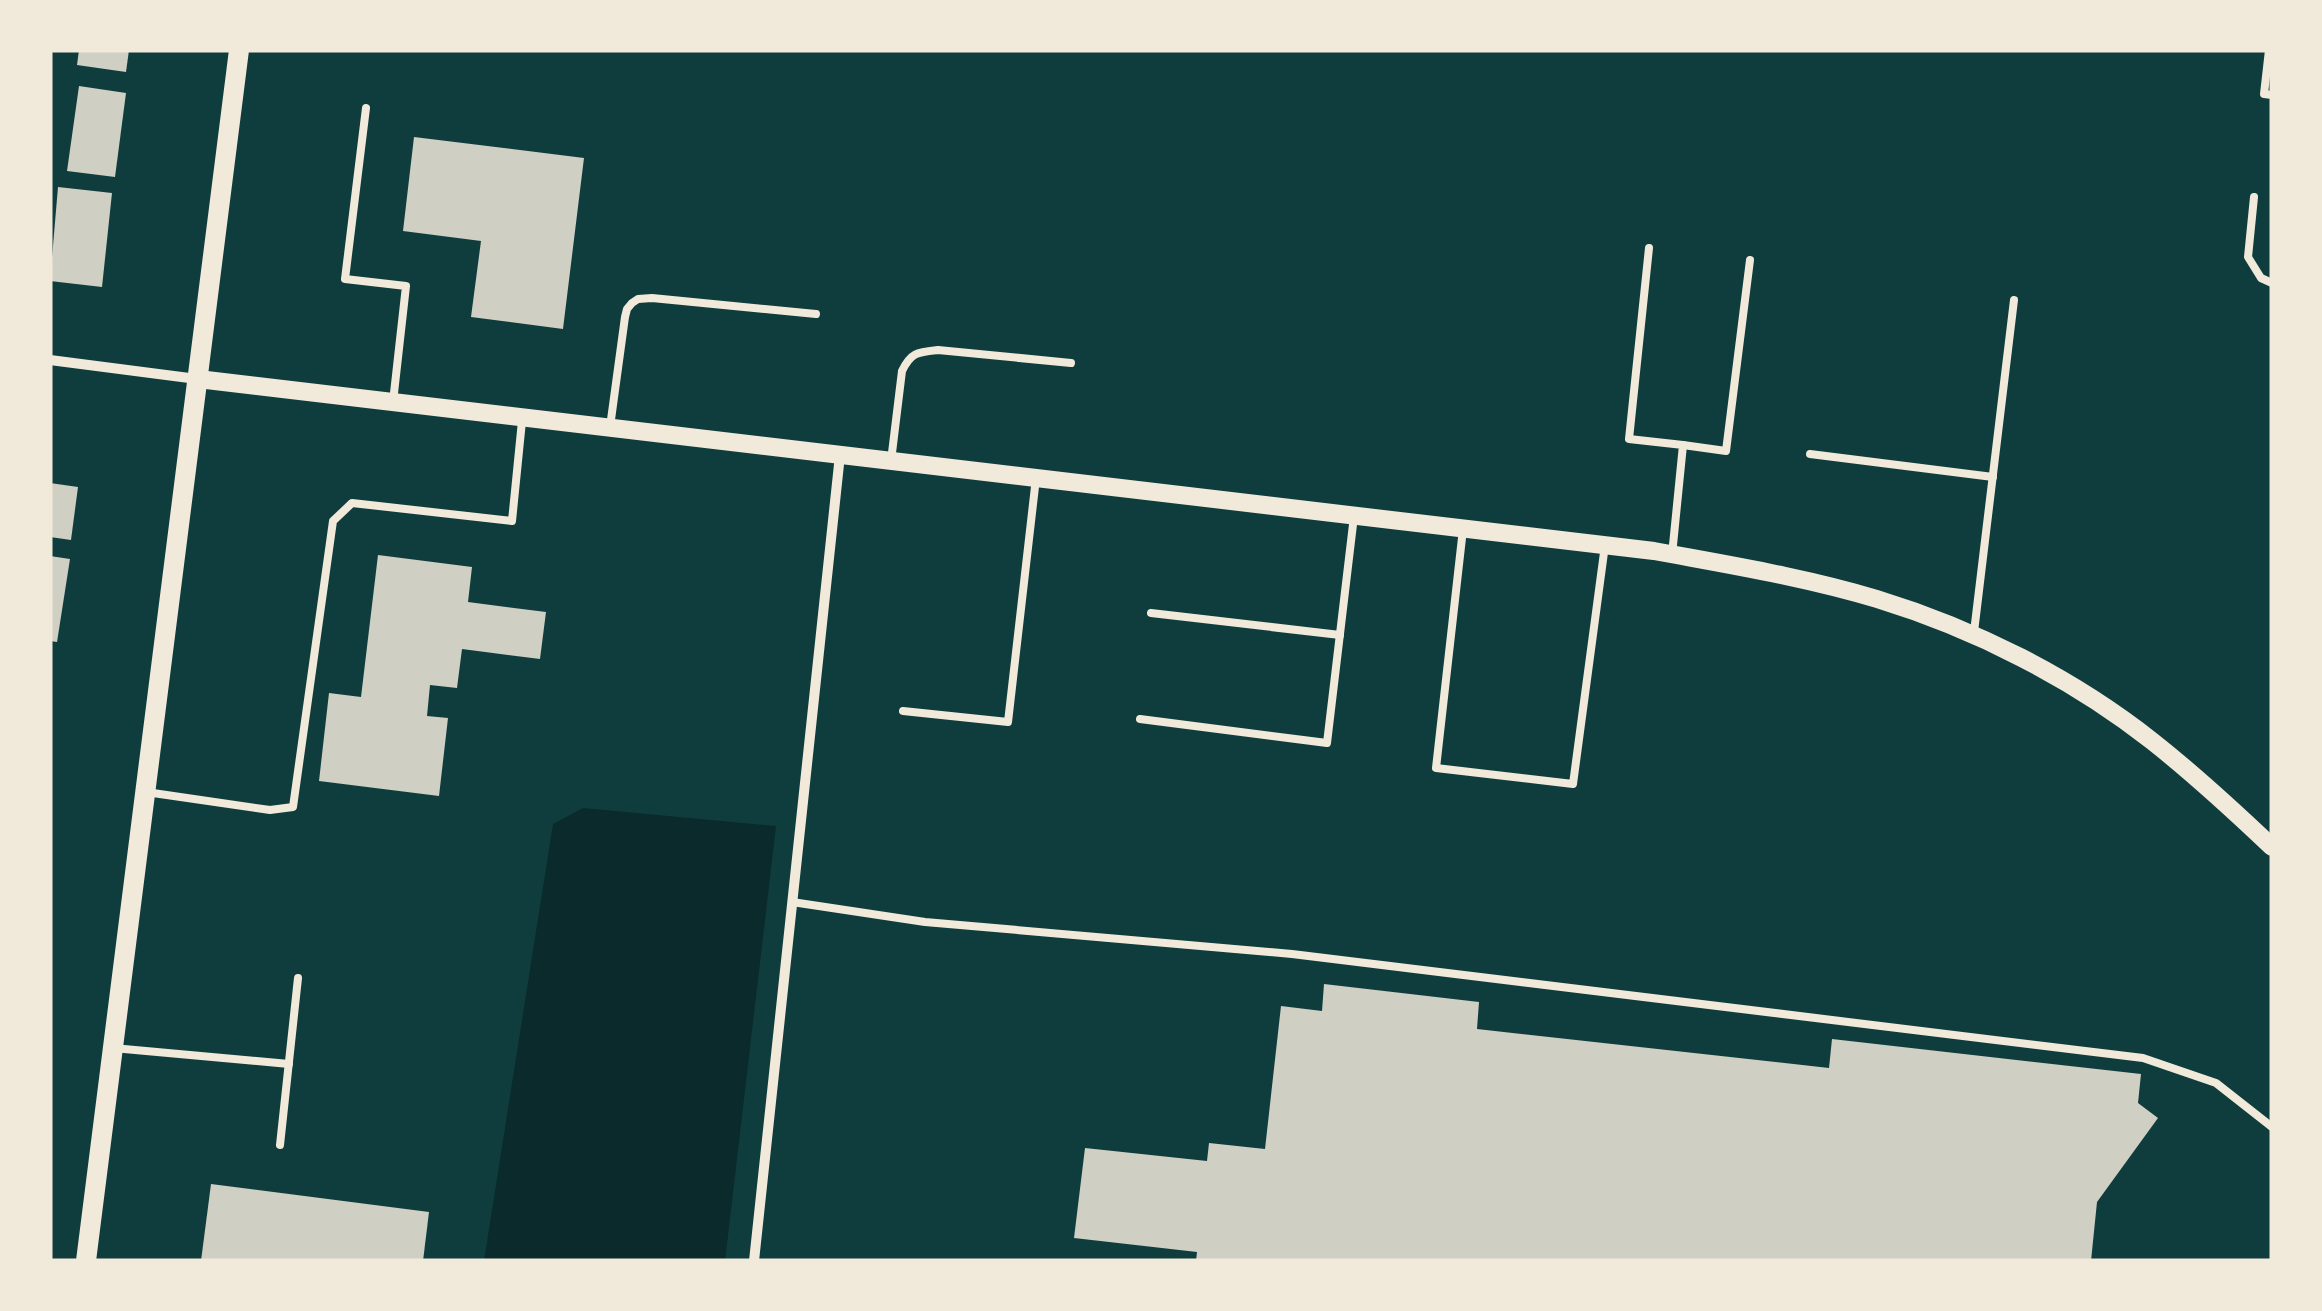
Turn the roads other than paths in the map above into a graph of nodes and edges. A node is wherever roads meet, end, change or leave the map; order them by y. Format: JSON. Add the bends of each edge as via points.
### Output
{"nodes":[{"id":1,"x":239,"y":50,"type":"edge"},
{"id":2,"x":2270,"y":50,"type":"edge"},
{"id":3,"x":2272,"y":96,"type":"edge"},
{"id":4,"x":366,"y":108,"type":"dead end"},
{"id":5,"x":2254,"y":197,"type":"dead end"},
{"id":6,"x":1649,"y":248,"type":"dead end"},
{"id":7,"x":1750,"y":260,"type":"dead end"},
{"id":8,"x":2272,"y":283,"type":"edge"},
{"id":9,"x":2014,"y":300,"type":"dead end"},
{"id":10,"x":816,"y":314,"type":"dead end"},
{"id":11,"x":50,"y":360,"type":"edge"},
{"id":12,"x":1072,"y":363,"type":"dead end"},
{"id":13,"x":198,"y":379,"type":"junction"},
{"id":14,"x":393,"y":402,"type":"junction"},
{"id":15,"x":523,"y":417,"type":"junction"},
{"id":16,"x":610,"y":428,"type":"junction"},
{"id":17,"x":1683,"y":445,"type":"junction"},
{"id":18,"x":1810,"y":454,"type":"dead end"},
{"id":19,"x":840,"y":455,"type":"junction"},
{"id":20,"x":891,"y":461,"type":"junction"},
{"id":21,"x":1992,"y":477,"type":"junction"},
{"id":22,"x":1036,"y":478,"type":"junction"},
{"id":23,"x":1354,"y":516,"type":"junction"},
{"id":24,"x":1463,"y":529,"type":"junction"},
{"id":25,"x":1605,"y":546,"type":"junction"},
{"id":26,"x":1672,"y":554,"type":"junction"},
{"id":27,"x":1151,"y":613,"type":"dead end"},
{"id":28,"x":1340,"y":635,"type":"junction"},
{"id":29,"x":1973,"y":636,"type":"junction"},
{"id":30,"x":902,"y":711,"type":"dead end"},
{"id":31,"x":1140,"y":719,"type":"dead end"},
{"id":32,"x":146,"y":792,"type":"junction"},
{"id":33,"x":2272,"y":847,"type":"edge"},
{"id":34,"x":792,"y":902,"type":"junction"},
{"id":35,"x":298,"y":978,"type":"dead end"},
{"id":36,"x":113,"y":1048,"type":"junction"},
{"id":37,"x":289,"y":1064,"type":"junction"},
{"id":38,"x":2272,"y":1127,"type":"edge"},
{"id":39,"x":280,"y":1145,"type":"dead end"},
{"id":40,"x":86,"y":1261,"type":"edge"},
{"id":41,"x":754,"y":1261,"type":"edge"}],
"edges":[{"from":1,"to":13,"type":"main road"},
{"from":2,"to":3,"type":"lane","via":[[2264,94]]},
{"from":4,"to":14,"type":"lane","via":[[345,279],[406,286]]},
{"from":5,"to":8,"type":"lane","via":[[2248,257]]},
{"from":6,"to":17,"type":"lane","via":[[1629,439]]},
{"from":7,"to":17,"type":"lane","via":[[1726,451]]},
{"from":9,"to":21,"type":"lane"},
{"from":10,"to":16,"type":"lane","via":[[638,299],[624,317]]},
{"from":11,"to":13,"type":"street"},
{"from":12,"to":20,"type":"lane","via":[[938,350],[908,358]]},
{"from":13,"to":14,"type":"street"},
{"from":13,"to":32,"type":"main road"},
{"from":14,"to":15,"type":"street"},
{"from":15,"to":16,"type":"street"},
{"from":15,"to":32,"type":"lane","via":[[512,521],[352,503],[334,521],[293,807],[270,810]]},
{"from":16,"to":19,"type":"street"},
{"from":17,"to":26,"type":"lane"},
{"from":18,"to":21,"type":"lane"},
{"from":19,"to":20,"type":"street"},
{"from":19,"to":34,"type":"street"},
{"from":20,"to":22,"type":"street"},
{"from":21,"to":29,"type":"lane"},
{"from":22,"to":23,"type":"street"},
{"from":22,"to":30,"type":"lane","via":[[1008,722]]},
{"from":23,"to":24,"type":"street"},
{"from":23,"to":28,"type":"lane"},
{"from":24,"to":25,"type":"street"},
{"from":24,"to":25,"type":"lane","via":[[1436,768],[1573,784]]},
{"from":25,"to":26,"type":"street"},
{"from":26,"to":29,"type":"street","via":[[1880,600]]},
{"from":27,"to":28,"type":"lane"},
{"from":28,"to":31,"type":"lane","via":[[1327,743]]},
{"from":29,"to":33,"type":"street","via":[[2029,662],[2150,739]]},
{"from":32,"to":36,"type":"main road"},
{"from":34,"to":38,"type":"lane","via":[[925,922],[1312,956],[2143,1058],[2216,1083]]},
{"from":34,"to":41,"type":"street"},
{"from":35,"to":37,"type":"lane"},
{"from":36,"to":37,"type":"lane"},
{"from":36,"to":40,"type":"main road"},
{"from":37,"to":39,"type":"lane"}]}
